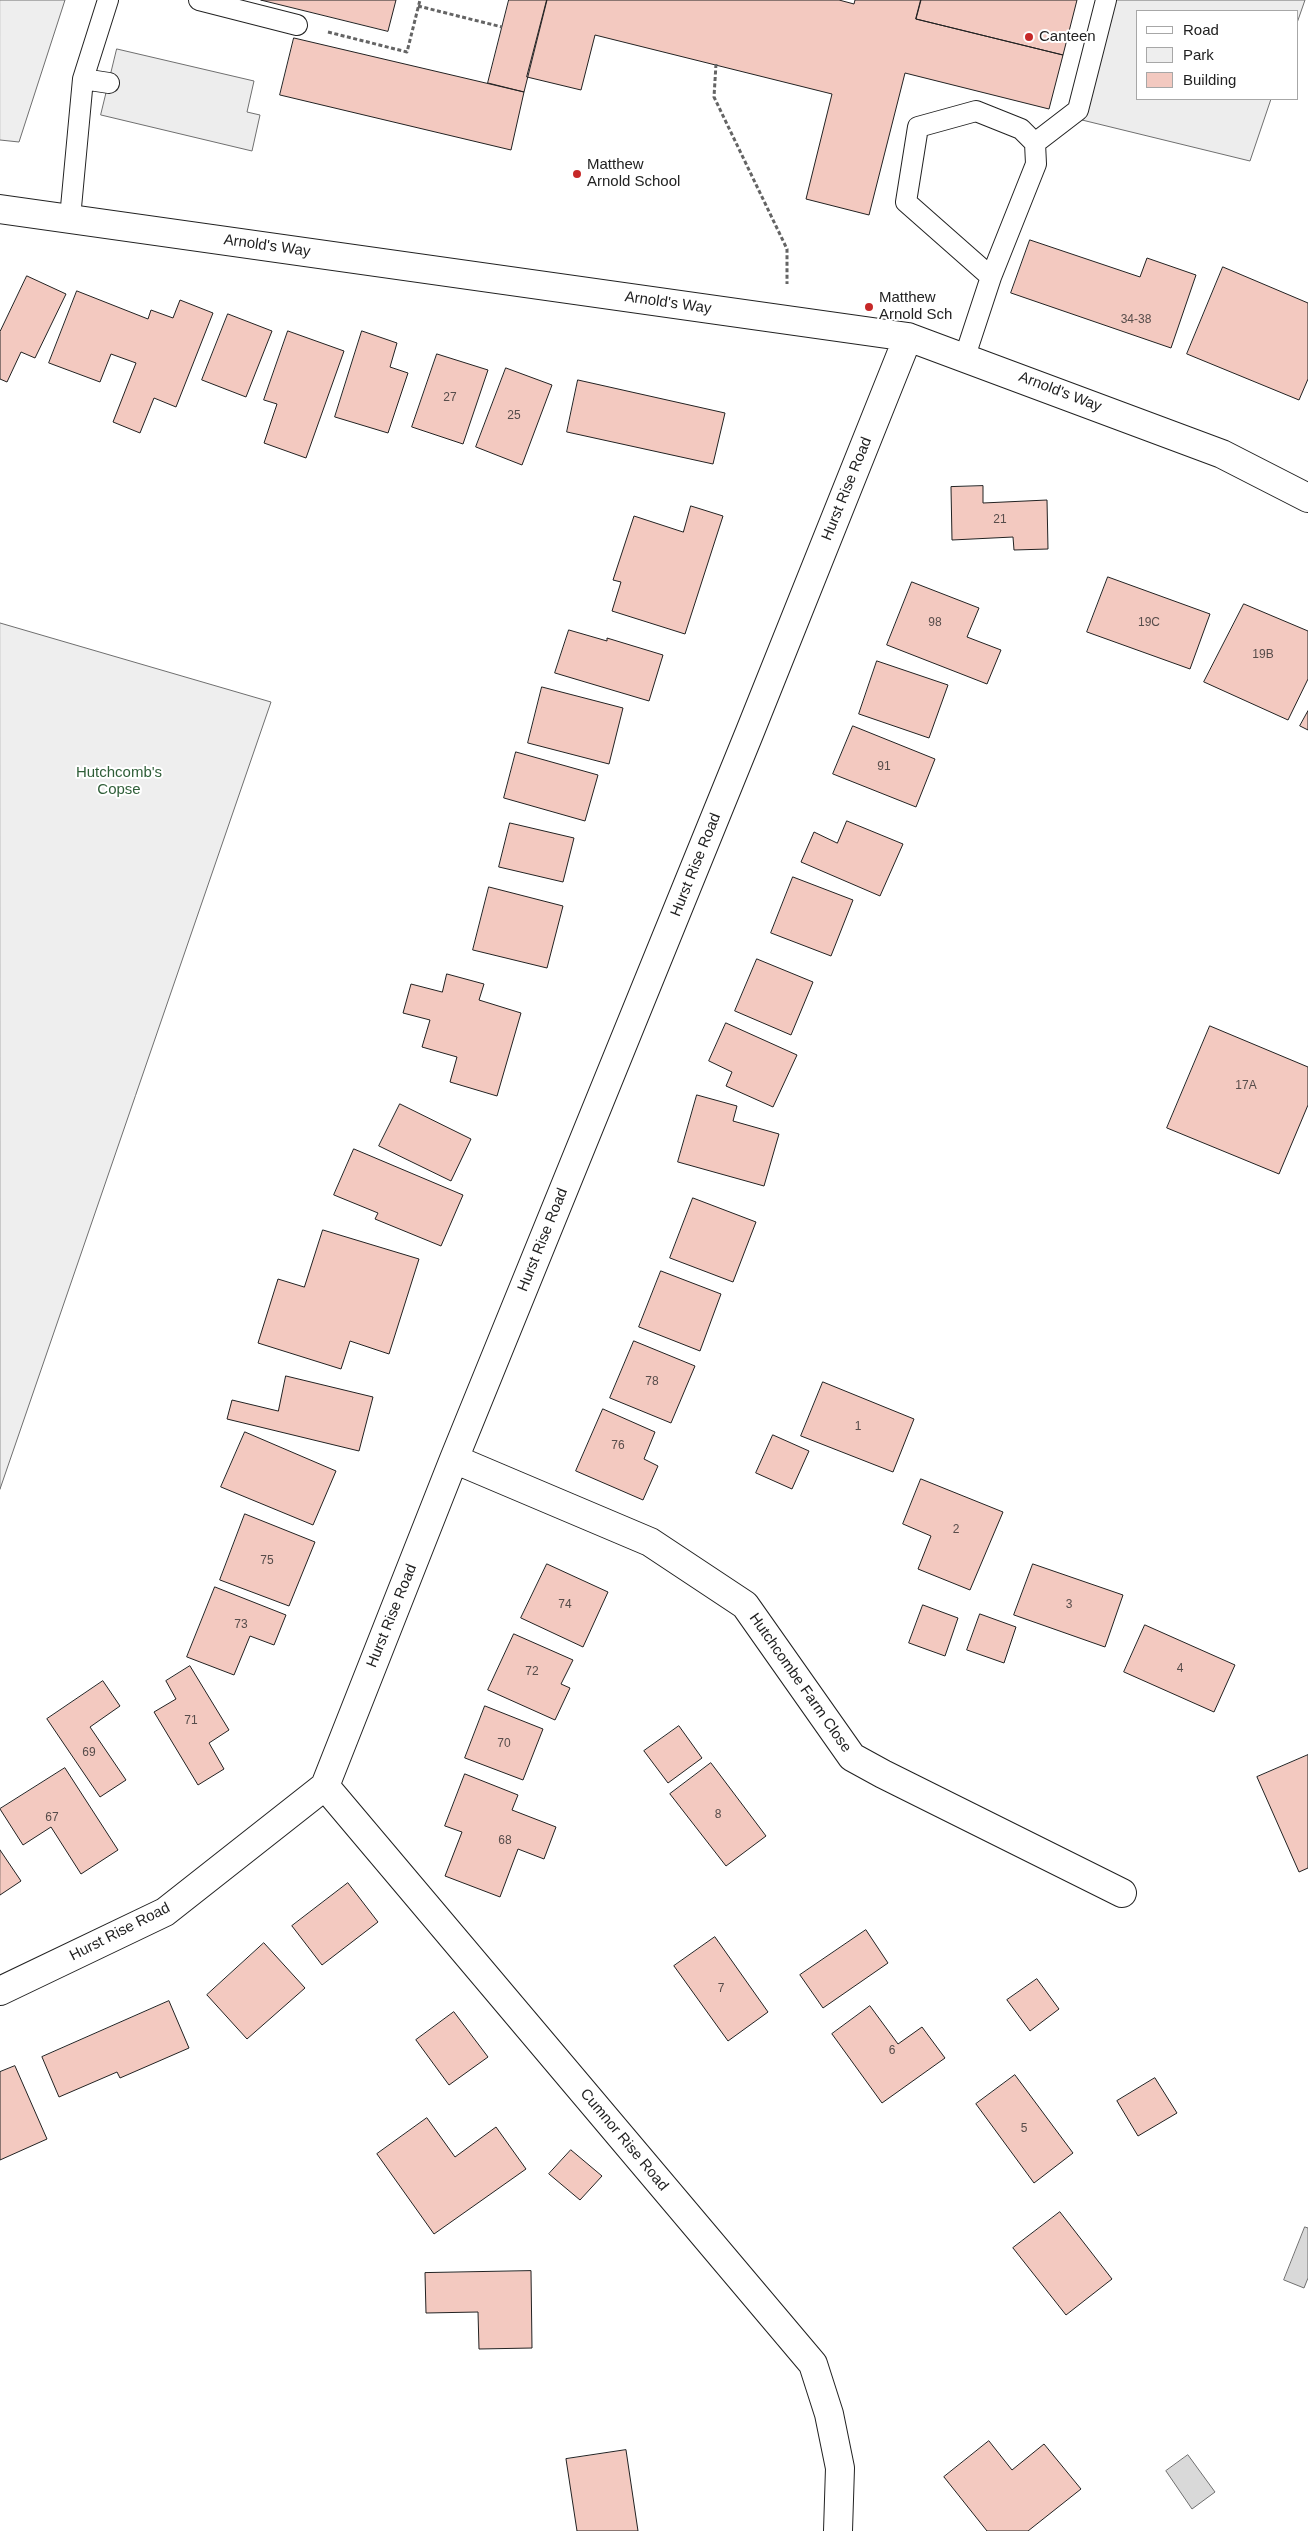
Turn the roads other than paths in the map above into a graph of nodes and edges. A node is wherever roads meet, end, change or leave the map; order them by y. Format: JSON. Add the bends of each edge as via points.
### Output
{"nodes":[{"id":1,"x":108,"y":0,"type":"edge"},
{"id":2,"x":199,"y":0,"type":"edge"},
{"id":3,"x":1106,"y":0,"type":"edge"},
{"id":4,"x":297,"y":24,"type":"road end"},
{"id":5,"x":83,"y":79,"type":"junction"},
{"id":6,"x":109,"y":82,"type":"dead end"},
{"id":7,"x":1035,"y":143,"type":"junction"},
{"id":8,"x":0,"y":209,"type":"edge"},
{"id":9,"x":70,"y":218,"type":"junction"},
{"id":10,"x":992,"y":277,"type":"junction"},
{"id":11,"x":908,"y":336,"type":"junction"},
{"id":12,"x":966,"y":356,"type":"junction"},
{"id":13,"x":1308,"y":498,"type":"edge"},
{"id":14,"x":454,"y":1459,"type":"junction"},
{"id":15,"x":325,"y":1786,"type":"junction"},
{"id":16,"x":1122,"y":1893,"type":"dead end"},
{"id":17,"x":0,"y":1991,"type":"edge"},
{"id":18,"x":838,"y":2531,"type":"edge"}],
"edges":[{"from":1,"to":5,"type":"lane"},
{"from":2,"to":4,"type":"lane"},
{"from":3,"to":7,"type":"lane","via":[[1078,110]]},
{"from":5,"to":6,"type":"lane"},
{"from":5,"to":9,"type":"lane"},
{"from":7,"to":10,"type":"lane","via":[[1036,164]]},
{"from":7,"to":10,"type":"lane","via":[[1021,130],[976,111],[918,127],[906,202]]},
{"from":8,"to":9,"type":"street","name":"Arnold's Way"},
{"from":9,"to":11,"type":"street","name":"Arnold's Way"},
{"from":10,"to":12,"type":"lane"},
{"from":11,"to":12,"type":"street","name":"Arnold's Way"},
{"from":11,"to":14,"type":"street","name":"Hurst Rise Road","via":[[750,734]]},
{"from":12,"to":13,"type":"street","name":"Arnold's Way","via":[[1222,454]]},
{"from":14,"to":15,"type":"street","name":"Hurst Rise Road"},
{"from":14,"to":16,"type":"street","name":"Hutchcombe Farm Close","via":[[650,1542],[745,1605],[852,1756]]},
{"from":15,"to":17,"type":"street","name":"Hurst Rise Road","via":[[165,1912]]},
{"from":15,"to":18,"type":"street","name":"Cumnor Rise Road","via":[[813,2364],[829,2414],[840,2468]]}]}
